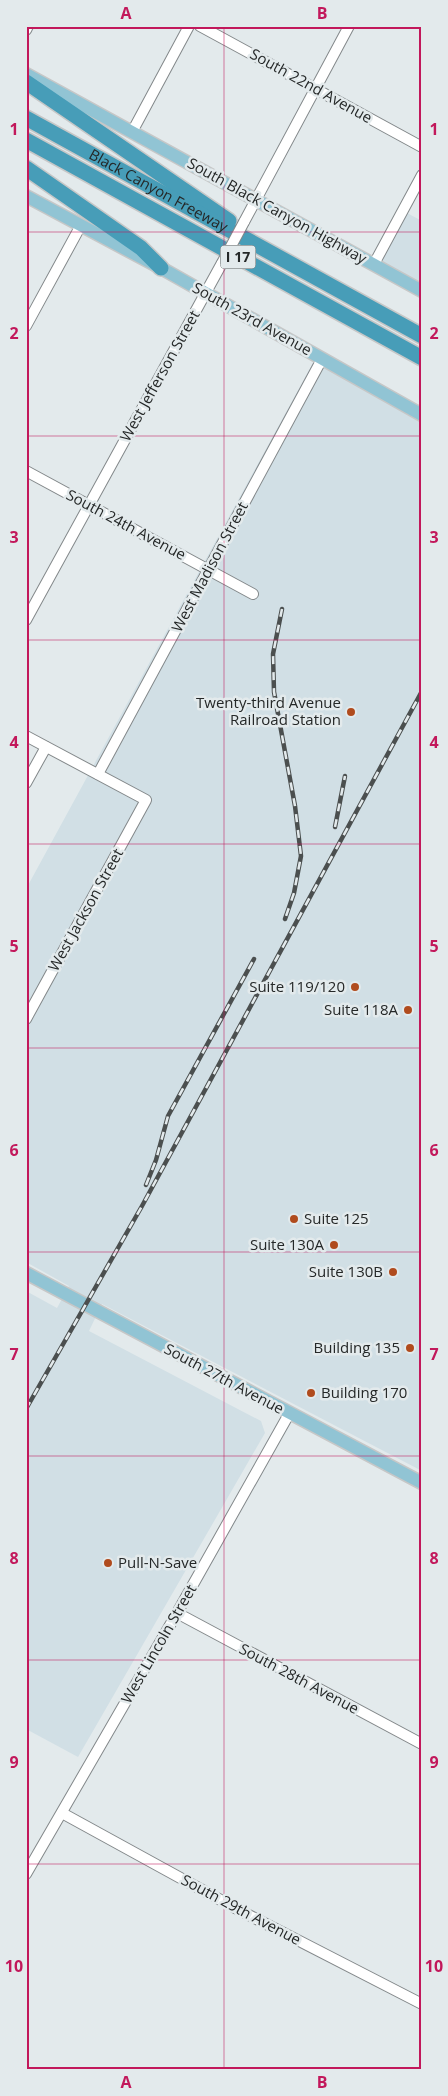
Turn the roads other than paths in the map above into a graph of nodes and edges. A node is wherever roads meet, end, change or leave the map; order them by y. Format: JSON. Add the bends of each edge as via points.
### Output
{"nodes":[{"id":1,"x":28,"y":26,"type":"edge"},
{"id":2,"x":189,"y":26,"type":"edge"},
{"id":3,"x":200,"y":26,"type":"edge"},
{"id":4,"x":349,"y":26,"type":"edge"},
{"id":5,"x":26,"y":30,"type":"edge"},
{"id":6,"x":26,"y":74,"type":"edge"},
{"id":7,"x":26,"y":82,"type":"edge"},
{"id":8,"x":315,"y":89,"type":"junction"},
{"id":9,"x":26,"y":118,"type":"edge"},
{"id":10,"x":132,"y":132,"type":"junction"},
{"id":11,"x":26,"y":140,"type":"edge"},
{"id":12,"x":422,"y":148,"type":"edge"},
{"id":13,"x":26,"y":168,"type":"edge"},
{"id":14,"x":422,"y":175,"type":"edge"},
{"id":15,"x":26,"y":196,"type":"edge"},
{"id":16,"x":256,"y":200,"type":"junction"},
{"id":17,"x":80,"y":227,"type":"junction"},
{"id":18,"x":252,"y":243,"type":"junction"},
{"id":19,"x":374,"y":264,"type":"junction"},
{"id":20,"x":161,"y":268,"type":"junction"},
{"id":21,"x":422,"y":291,"type":"edge"},
{"id":22,"x":205,"y":293,"type":"junction"},
{"id":23,"x":26,"y":326,"type":"edge"},
{"id":24,"x":422,"y":336,"type":"edge"},
{"id":25,"x":422,"y":358,"type":"edge"},
{"id":26,"x":322,"y":359,"type":"junction"},
{"id":27,"x":422,"y":415,"type":"edge"},
{"id":28,"x":26,"y":471,"type":"edge"},
{"id":29,"x":89,"y":505,"type":"junction"},
{"id":30,"x":208,"y":569,"type":"junction"},
{"id":31,"x":253,"y":594,"type":"dead end"},
{"id":32,"x":26,"y":620,"type":"edge"},
{"id":33,"x":26,"y":736,"type":"edge"},
{"id":34,"x":46,"y":747,"type":"junction"},
{"id":35,"x":98,"y":774,"type":"junction"},
{"id":36,"x":26,"y":783,"type":"edge"},
{"id":37,"x":27,"y":1016,"type":"edge"},
{"id":38,"x":26,"y":1273,"type":"edge"},
{"id":39,"x":289,"y":1414,"type":"junction"},
{"id":40,"x":422,"y":1483,"type":"edge"},
{"id":41,"x":177,"y":1613,"type":"junction"},
{"id":42,"x":422,"y":1744,"type":"edge"},
{"id":43,"x":62,"y":1812,"type":"junction"},
{"id":44,"x":26,"y":1874,"type":"edge"},
{"id":45,"x":422,"y":2004,"type":"edge"}],
"edges":[{"from":1,"to":5,"type":"street"},
{"from":2,"to":10,"type":"street"},
{"from":3,"to":8,"type":"street","name":"South 22nd Avenue"},
{"from":4,"to":8,"type":"street","name":"West Jefferson Street"},
{"from":6,"to":10,"type":"main road","name":"South Black Canyon Highway"},
{"from":7,"to":18,"type":"highway","via":[[227,219]]},
{"from":8,"to":12,"type":"street","name":"South 22nd Avenue"},
{"from":8,"to":16,"type":"street","name":"West Jefferson Street"},
{"from":9,"to":18,"type":"highway","name":"Black Canyon Freeway","number":"I 17"},
{"from":10,"to":16,"type":"main road","name":"South Black Canyon Highway"},
{"from":11,"to":25,"type":"highway","name":"Black Canyon Freeway","number":"I 17"},
{"from":13,"to":20,"type":"highway","via":[[141,248]]},
{"from":14,"to":19,"type":"street"},
{"from":15,"to":17,"type":"main road","name":"South 23rd Avenue"},
{"from":16,"to":19,"type":"main road","name":"South Black Canyon Highway"},
{"from":16,"to":22,"type":"street","name":"West Jefferson Street","bridge":true},
{"from":17,"to":20,"type":"main road","name":"South 23rd Avenue"},
{"from":17,"to":23,"type":"street"},
{"from":18,"to":24,"type":"highway","name":"Black Canyon Freeway","number":"I 17"},
{"from":19,"to":21,"type":"main road","name":"South Black Canyon Highway"},
{"from":20,"to":22,"type":"main road","name":"South 23rd Avenue"},
{"from":22,"to":26,"type":"main road","name":"South 23rd Avenue"},
{"from":22,"to":29,"type":"street","name":"West Jefferson Street"},
{"from":26,"to":27,"type":"main road","name":"South 23rd Avenue"},
{"from":26,"to":30,"type":"street","name":"West Madison Street"},
{"from":28,"to":29,"type":"street","name":"South 24th Avenue"},
{"from":29,"to":30,"type":"street","name":"South 24th Avenue"},
{"from":29,"to":32,"type":"street","name":"West Jefferson Street"},
{"from":30,"to":31,"type":"street","name":"South 24th Avenue"},
{"from":30,"to":35,"type":"street","name":"West Madison Street"},
{"from":33,"to":34,"type":"street"},
{"from":34,"to":35,"type":"street"},
{"from":34,"to":36,"type":"street"},
{"from":35,"to":37,"type":"street","name":"West Jackson Street","via":[[146,800]]},
{"from":38,"to":39,"type":"main road","name":"South 27th Avenue"},
{"from":39,"to":40,"type":"main road","name":"South 27th Avenue"},
{"from":39,"to":41,"type":"street","name":"West Lincoln Street"},
{"from":41,"to":42,"type":"street","name":"South 28th Avenue"},
{"from":41,"to":43,"type":"street","name":"West Lincoln Street"},
{"from":43,"to":44,"type":"street","name":"West Lincoln Street"},
{"from":43,"to":45,"type":"street","name":"South 29th Avenue","via":[[237,1909]]}]}
